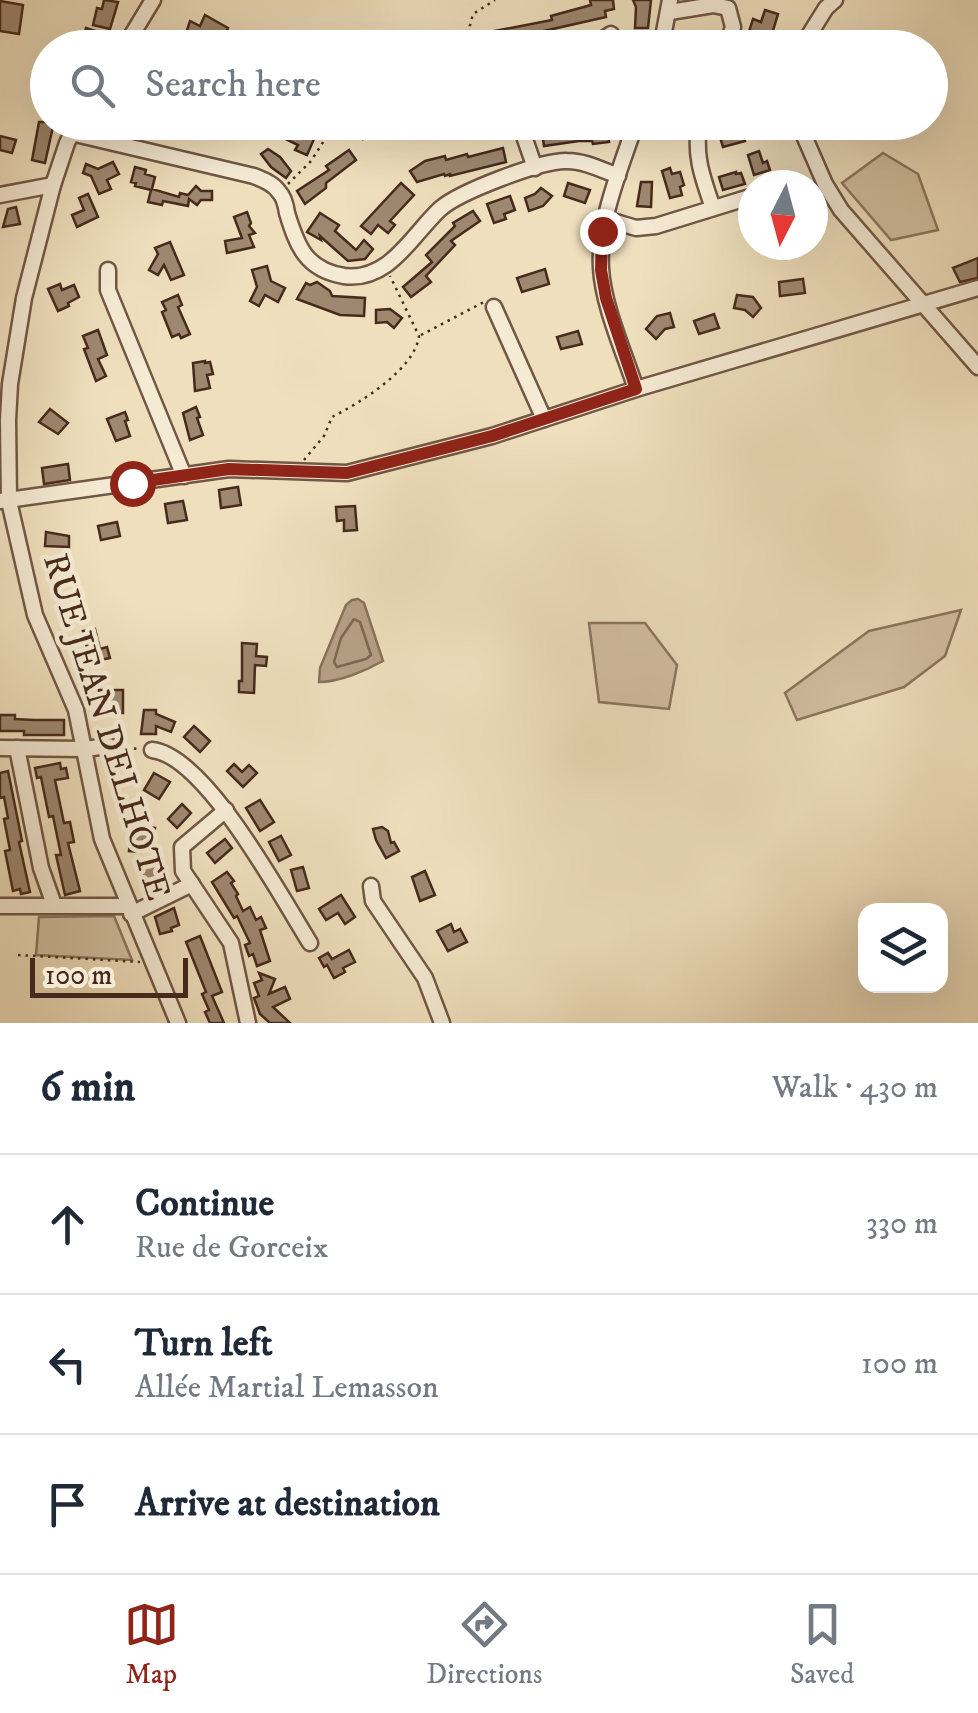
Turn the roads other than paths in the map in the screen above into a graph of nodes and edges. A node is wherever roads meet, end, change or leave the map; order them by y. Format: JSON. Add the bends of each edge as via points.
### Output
{"nodes":[{"id":1,"x":153,"y":0,"type":"edge"},
{"id":2,"x":835,"y":0,"type":"edge"},
{"id":3,"x":734,"y":4,"type":"edge"},
{"id":4,"x":670,"y":6,"type":"edge"},
{"id":5,"x":135,"y":30,"type":"edge"},
{"id":6,"x":732,"y":30,"type":"edge"},
{"id":7,"x":812,"y":30,"type":"edge"},
{"id":8,"x":70,"y":140,"type":"edge"},
{"id":9,"x":119,"y":140,"type":"edge"},
{"id":10,"x":525,"y":140,"type":"edge"},
{"id":11,"x":630,"y":140,"type":"edge"},
{"id":12,"x":696,"y":140,"type":"edge"},
{"id":13,"x":806,"y":140,"type":"edge"},
{"id":14,"x":534,"y":168,"type":"junction"},
{"id":15,"x":618,"y":176,"type":"junction"},
{"id":16,"x":53,"y":185,"type":"junction"},
{"id":17,"x":0,"y":196,"type":"edge"},
{"id":18,"x":738,"y":200,"type":"edge"},
{"id":19,"x":712,"y":208,"type":"junction"},
{"id":20,"x":606,"y":219,"type":"junction"},
{"id":21,"x":108,"y":270,"type":"dead end"},
{"id":22,"x":978,"y":288,"type":"edge"},
{"id":23,"x":923,"y":305,"type":"junction"},
{"id":24,"x":494,"y":307,"type":"road end"},
{"id":25,"x":978,"y":367,"type":"edge"},
{"id":26,"x":636,"y":389,"type":"junction"},
{"id":27,"x":544,"y":419,"type":"junction"},
{"id":28,"x":4,"y":421,"type":"edge"},
{"id":29,"x":184,"y":476,"type":"junction"},
{"id":30,"x":5,"y":501,"type":"edge"},
{"id":31,"x":110,"y":746,"type":"road end"},
{"id":32,"x":0,"y":748,"type":"edge"},
{"id":33,"x":17,"y":748,"type":"junction"},
{"id":34,"x":84,"y":749,"type":"junction"},
{"id":35,"x":152,"y":750,"type":"road end"},
{"id":36,"x":226,"y":810,"type":"junction"},
{"id":37,"x":192,"y":884,"type":"junction"},
{"id":38,"x":372,"y":886,"type":"dead end"},
{"id":39,"x":52,"y":905,"type":"junction"},
{"id":40,"x":0,"y":906,"type":"edge"},
{"id":41,"x":129,"y":910,"type":"junction"},
{"id":42,"x":310,"y":943,"type":"dead end"},
{"id":43,"x":178,"y":1023,"type":"edge"},
{"id":44,"x":248,"y":1023,"type":"edge"},
{"id":45,"x":442,"y":1023,"type":"edge"}],
"edges":[{"from":1,"to":5,"type":"street"},
{"from":2,"to":7,"type":"street"},
{"from":3,"to":4,"type":"street"},
{"from":3,"to":6,"type":"street"},
{"from":8,"to":16,"type":"street","name":"RUE JEAN DELHOTE"},
{"from":9,"to":14,"type":"street","via":[[269,182],[280,192],[306,256],[345,276],[392,262],[454,199]]},
{"from":10,"to":14,"type":"street"},
{"from":11,"to":15,"type":"street"},
{"from":12,"to":19,"type":"street"},
{"from":13,"to":23,"type":"street","via":[[841,210]]},
{"from":14,"to":15,"type":"street","via":[[563,160]]},
{"from":15,"to":20,"type":"street"},
{"from":16,"to":17,"type":"street"},
{"from":16,"to":28,"type":"street","name":"RUE JEAN DELHOTE","via":[[24,298]]},
{"from":18,"to":19,"type":"street"},
{"from":19,"to":20,"type":"street","via":[[656,226]]},
{"from":20,"to":26,"type":"street","via":[[601,270]]},
{"from":21,"to":29,"type":"street","via":[[108,290]]},
{"from":22,"to":23,"type":"street"},
{"from":23,"to":25,"type":"street"},
{"from":23,"to":26,"type":"street"},
{"from":24,"to":27,"type":"street"},
{"from":26,"to":27,"type":"street"},
{"from":27,"to":29,"type":"street","via":[[347,473],[229,469]]},
{"from":28,"to":30,"type":"street","name":"RUE JEAN DELHOTE"},
{"from":29,"to":30,"type":"street"},
{"from":30,"to":34,"type":"street","name":"RUE JEAN DELHOTE","via":[[36,616],[76,710]]},
{"from":31,"to":34,"type":"street"},
{"from":32,"to":33,"type":"street"},
{"from":33,"to":34,"type":"street"},
{"from":33,"to":39,"type":"street"},
{"from":34,"to":41,"type":"street","name":"RUE JEAN DELHOTE","via":[[102,840]]},
{"from":35,"to":36,"type":"street","via":[[182,762]]},
{"from":36,"to":37,"type":"street","via":[[182,847],[183,872]]},
{"from":36,"to":42,"type":"street"},
{"from":37,"to":41,"type":"street"},
{"from":37,"to":44,"type":"street","via":[[231,943]]},
{"from":38,"to":45,"type":"street","via":[[373,901],[424,978]]},
{"from":39,"to":40,"type":"street"},
{"from":39,"to":41,"type":"street"},
{"from":41,"to":43,"type":"street","name":"RUE JEAN DELHOTE"}]}
